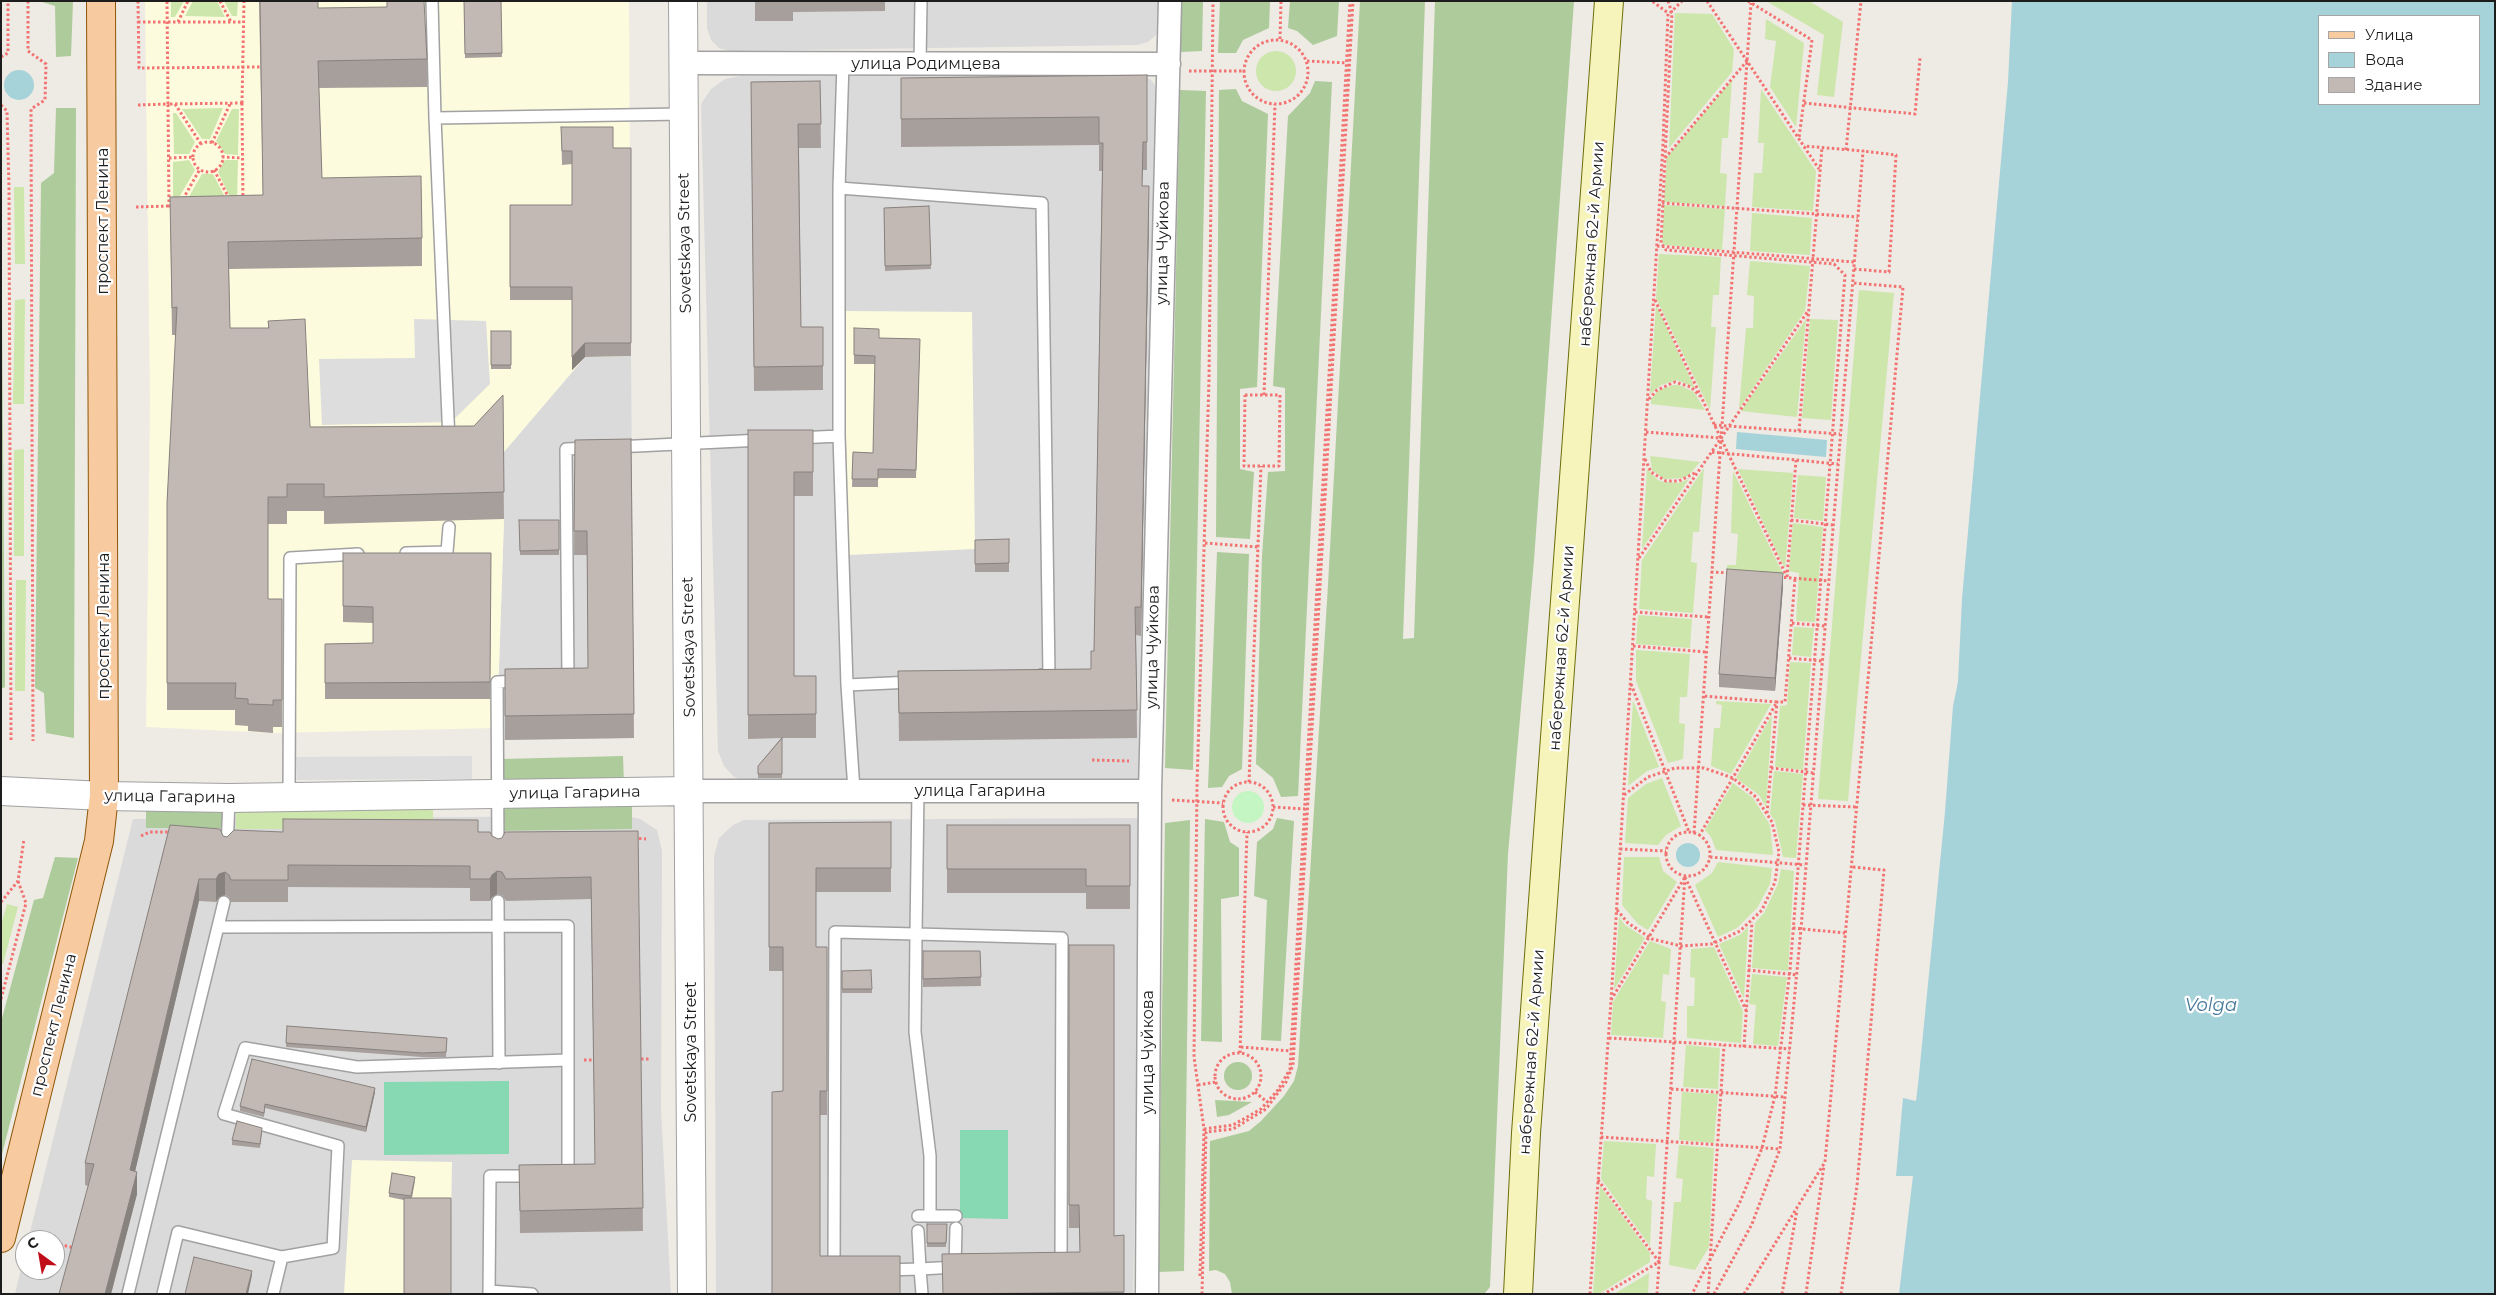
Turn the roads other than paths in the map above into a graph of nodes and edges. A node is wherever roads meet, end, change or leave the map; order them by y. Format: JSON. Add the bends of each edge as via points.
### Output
{"nodes":[{"id":1,"x":101,"y":1,"type":"edge"},
{"id":2,"x":432,"y":1,"type":"edge"},
{"id":3,"x":683,"y":1,"type":"edge"},
{"id":4,"x":921,"y":1,"type":"edge"},
{"id":5,"x":1170,"y":1,"type":"edge"},
{"id":6,"x":1609,"y":1,"type":"edge"},
{"id":7,"x":683,"y":63,"type":"junction"},
{"id":8,"x":843,"y":63,"type":"junction"},
{"id":9,"x":920,"y":63,"type":"junction"},
{"id":10,"x":1169,"y":64,"type":"junction"},
{"id":11,"x":683,"y":114,"type":"junction"},
{"id":12,"x":435,"y":118,"type":"junction"},
{"id":13,"x":839,"y":188,"type":"junction"},
{"id":14,"x":839,"y":436,"type":"junction"},
{"id":15,"x":449,"y":442,"type":"edge"},
{"id":16,"x":687,"y":444,"type":"junction"},
{"id":17,"x":449,"y":527,"type":"edge"},
{"id":18,"x":398,"y":553,"type":"edge"},
{"id":19,"x":369,"y":554,"type":"edge"},
{"id":20,"x":1030,"y":676,"type":"edge"},
{"id":21,"x":550,"y":679,"type":"edge"},
{"id":22,"x":533,"y":680,"type":"edge"},
{"id":23,"x":924,"y":681,"type":"edge"},
{"id":24,"x":847,"y":686,"type":"junction"},
{"id":25,"x":1,"y":791,"type":"edge"},
{"id":26,"x":690,"y":791,"type":"junction"},
{"id":27,"x":854,"y":791,"type":"junction"},
{"id":28,"x":918,"y":791,"type":"junction"},
{"id":29,"x":1150,"y":791,"type":"junction"},
{"id":30,"x":498,"y":794,"type":"junction"},
{"id":31,"x":104,"y":796,"type":"junction"},
{"id":32,"x":289,"y":797,"type":"junction"},
{"id":33,"x":229,"y":798,"type":"junction"},
{"id":34,"x":227,"y":852,"type":"edge"},
{"id":35,"x":498,"y":854,"type":"edge"},
{"id":36,"x":498,"y":901,"type":"edge"},
{"id":37,"x":224,"y":902,"type":"edge"},
{"id":38,"x":498,"y":926,"type":"junction"},
{"id":39,"x":218,"y":928,"type":"junction"},
{"id":40,"x":916,"y":934,"type":"junction"},
{"id":41,"x":568,"y":1060,"type":"junction"},
{"id":42,"x":499,"y":1063,"type":"junction"},
{"id":43,"x":918,"y":1216,"type":"dead end"},
{"id":44,"x":930,"y":1216,"type":"junction"},
{"id":45,"x":956,"y":1216,"type":"dead end"},
{"id":46,"x":956,"y":1228,"type":"dead end"},
{"id":47,"x":918,"y":1231,"type":"dead end"},
{"id":48,"x":1,"y":1238,"type":"edge"},
{"id":49,"x":282,"y":1257,"type":"junction"},
{"id":50,"x":1042,"y":1262,"type":"edge"},
{"id":51,"x":920,"y":1268,"type":"junction"},
{"id":52,"x":872,"y":1270,"type":"edge"},
{"id":53,"x":844,"y":1271,"type":"edge"},
{"id":54,"x":1516,"y":1290,"type":"edge"},
{"id":55,"x":489,"y":1292,"type":"edge"},
{"id":56,"x":128,"y":1294,"type":"edge"},
{"id":57,"x":163,"y":1294,"type":"edge"},
{"id":58,"x":274,"y":1294,"type":"edge"},
{"id":59,"x":532,"y":1294,"type":"edge"},
{"id":60,"x":692,"y":1294,"type":"edge"},
{"id":61,"x":922,"y":1294,"type":"edge"},
{"id":62,"x":1148,"y":1294,"type":"edge"}],
"edges":[{"from":1,"to":31,"type":"main road","name":"проспект Ленина"},
{"from":2,"to":12,"type":"lane"},
{"from":3,"to":7,"type":"street","name":"Sovetskaya Street"},
{"from":4,"to":9,"type":"lane"},
{"from":5,"to":10,"type":"street","name":"улица Чуйкова"},
{"from":6,"to":54,"type":"main road","name":"набережная 62-й Армии"},
{"from":7,"to":8,"type":"street","name":"улица Родимцева"},
{"from":7,"to":11,"type":"street","name":"Sovetskaya Street"},
{"from":8,"to":9,"type":"street","name":"улица Родимцева"},
{"from":8,"to":13,"type":"lane"},
{"from":9,"to":10,"type":"street","name":"улица Родимцева"},
{"from":10,"to":29,"type":"street","name":"улица Чуйкова"},
{"from":11,"to":12,"type":"lane"},
{"from":11,"to":16,"type":"street","name":"Sovetskaya Street"},
{"from":12,"to":15,"type":"lane"},
{"from":13,"to":14,"type":"lane"},
{"from":13,"to":20,"type":"lane","via":[[1042,203],[1049,675]]},
{"from":14,"to":16,"type":"lane"},
{"from":14,"to":24,"type":"lane"},
{"from":16,"to":21,"type":"lane","via":[[566,450],[568,678]]},
{"from":16,"to":26,"type":"street","name":"Sovetskaya Street"},
{"from":17,"to":18,"type":"lane","via":[[447,552]]},
{"from":19,"to":32,"type":"lane","via":[[290,558]]},
{"from":22,"to":30,"type":"lane","via":[[497,682]]},
{"from":23,"to":24,"type":"lane"},
{"from":24,"to":27,"type":"lane"},
{"from":25,"to":31,"type":"street","name":"улица Гагарина"},
{"from":26,"to":27,"type":"street","name":"улица Гагарина"},
{"from":26,"to":30,"type":"street","name":"улица Гагарина"},
{"from":26,"to":60,"type":"street","name":"Sovetskaya Street"},
{"from":27,"to":28,"type":"street","name":"улица Гагарина"},
{"from":28,"to":29,"type":"street","name":"улица Гагарина"},
{"from":28,"to":40,"type":"lane"},
{"from":29,"to":62,"type":"street","name":"улица Чуйкова"},
{"from":30,"to":32,"type":"street","name":"улица Гагарина"},
{"from":30,"to":35,"type":"lane"},
{"from":31,"to":33,"type":"street","name":"улица Гагарина"},
{"from":31,"to":48,"type":"main road","name":"проспект Ленина","via":[[99,841]]},
{"from":32,"to":33,"type":"street","name":"улица Гагарина"},
{"from":33,"to":34,"type":"lane"},
{"from":36,"to":38,"type":"lane"},
{"from":37,"to":39,"type":"lane"},
{"from":38,"to":39,"type":"lane"},
{"from":38,"to":41,"type":"lane","via":[[568,926]]},
{"from":38,"to":42,"type":"lane"},
{"from":39,"to":56,"type":"lane"},
{"from":40,"to":44,"type":"lane","via":[[915,1032],[930,1156]]},
{"from":40,"to":50,"type":"lane","via":[[1062,938],[1061,1261]]},
{"from":40,"to":53,"type":"lane","via":[[836,932],[834,1272]]},
{"from":41,"to":42,"type":"lane"},
{"from":41,"to":55,"type":"lane","via":[[568,1176],[490,1176]]},
{"from":42,"to":49,"type":"lane","via":[[357,1067],[245,1048],[224,1114],[338,1146],[332,1248]]},
{"from":43,"to":44,"type":"lane"},
{"from":44,"to":45,"type":"lane"},
{"from":46,"to":51,"type":"lane","via":[[960,1266]]},
{"from":47,"to":51,"type":"lane"},
{"from":49,"to":57,"type":"lane","via":[[178,1232]]},
{"from":49,"to":58,"type":"lane"},
{"from":51,"to":52,"type":"lane"},
{"from":51,"to":61,"type":"lane"},
{"from":55,"to":59,"type":"lane"}]}
